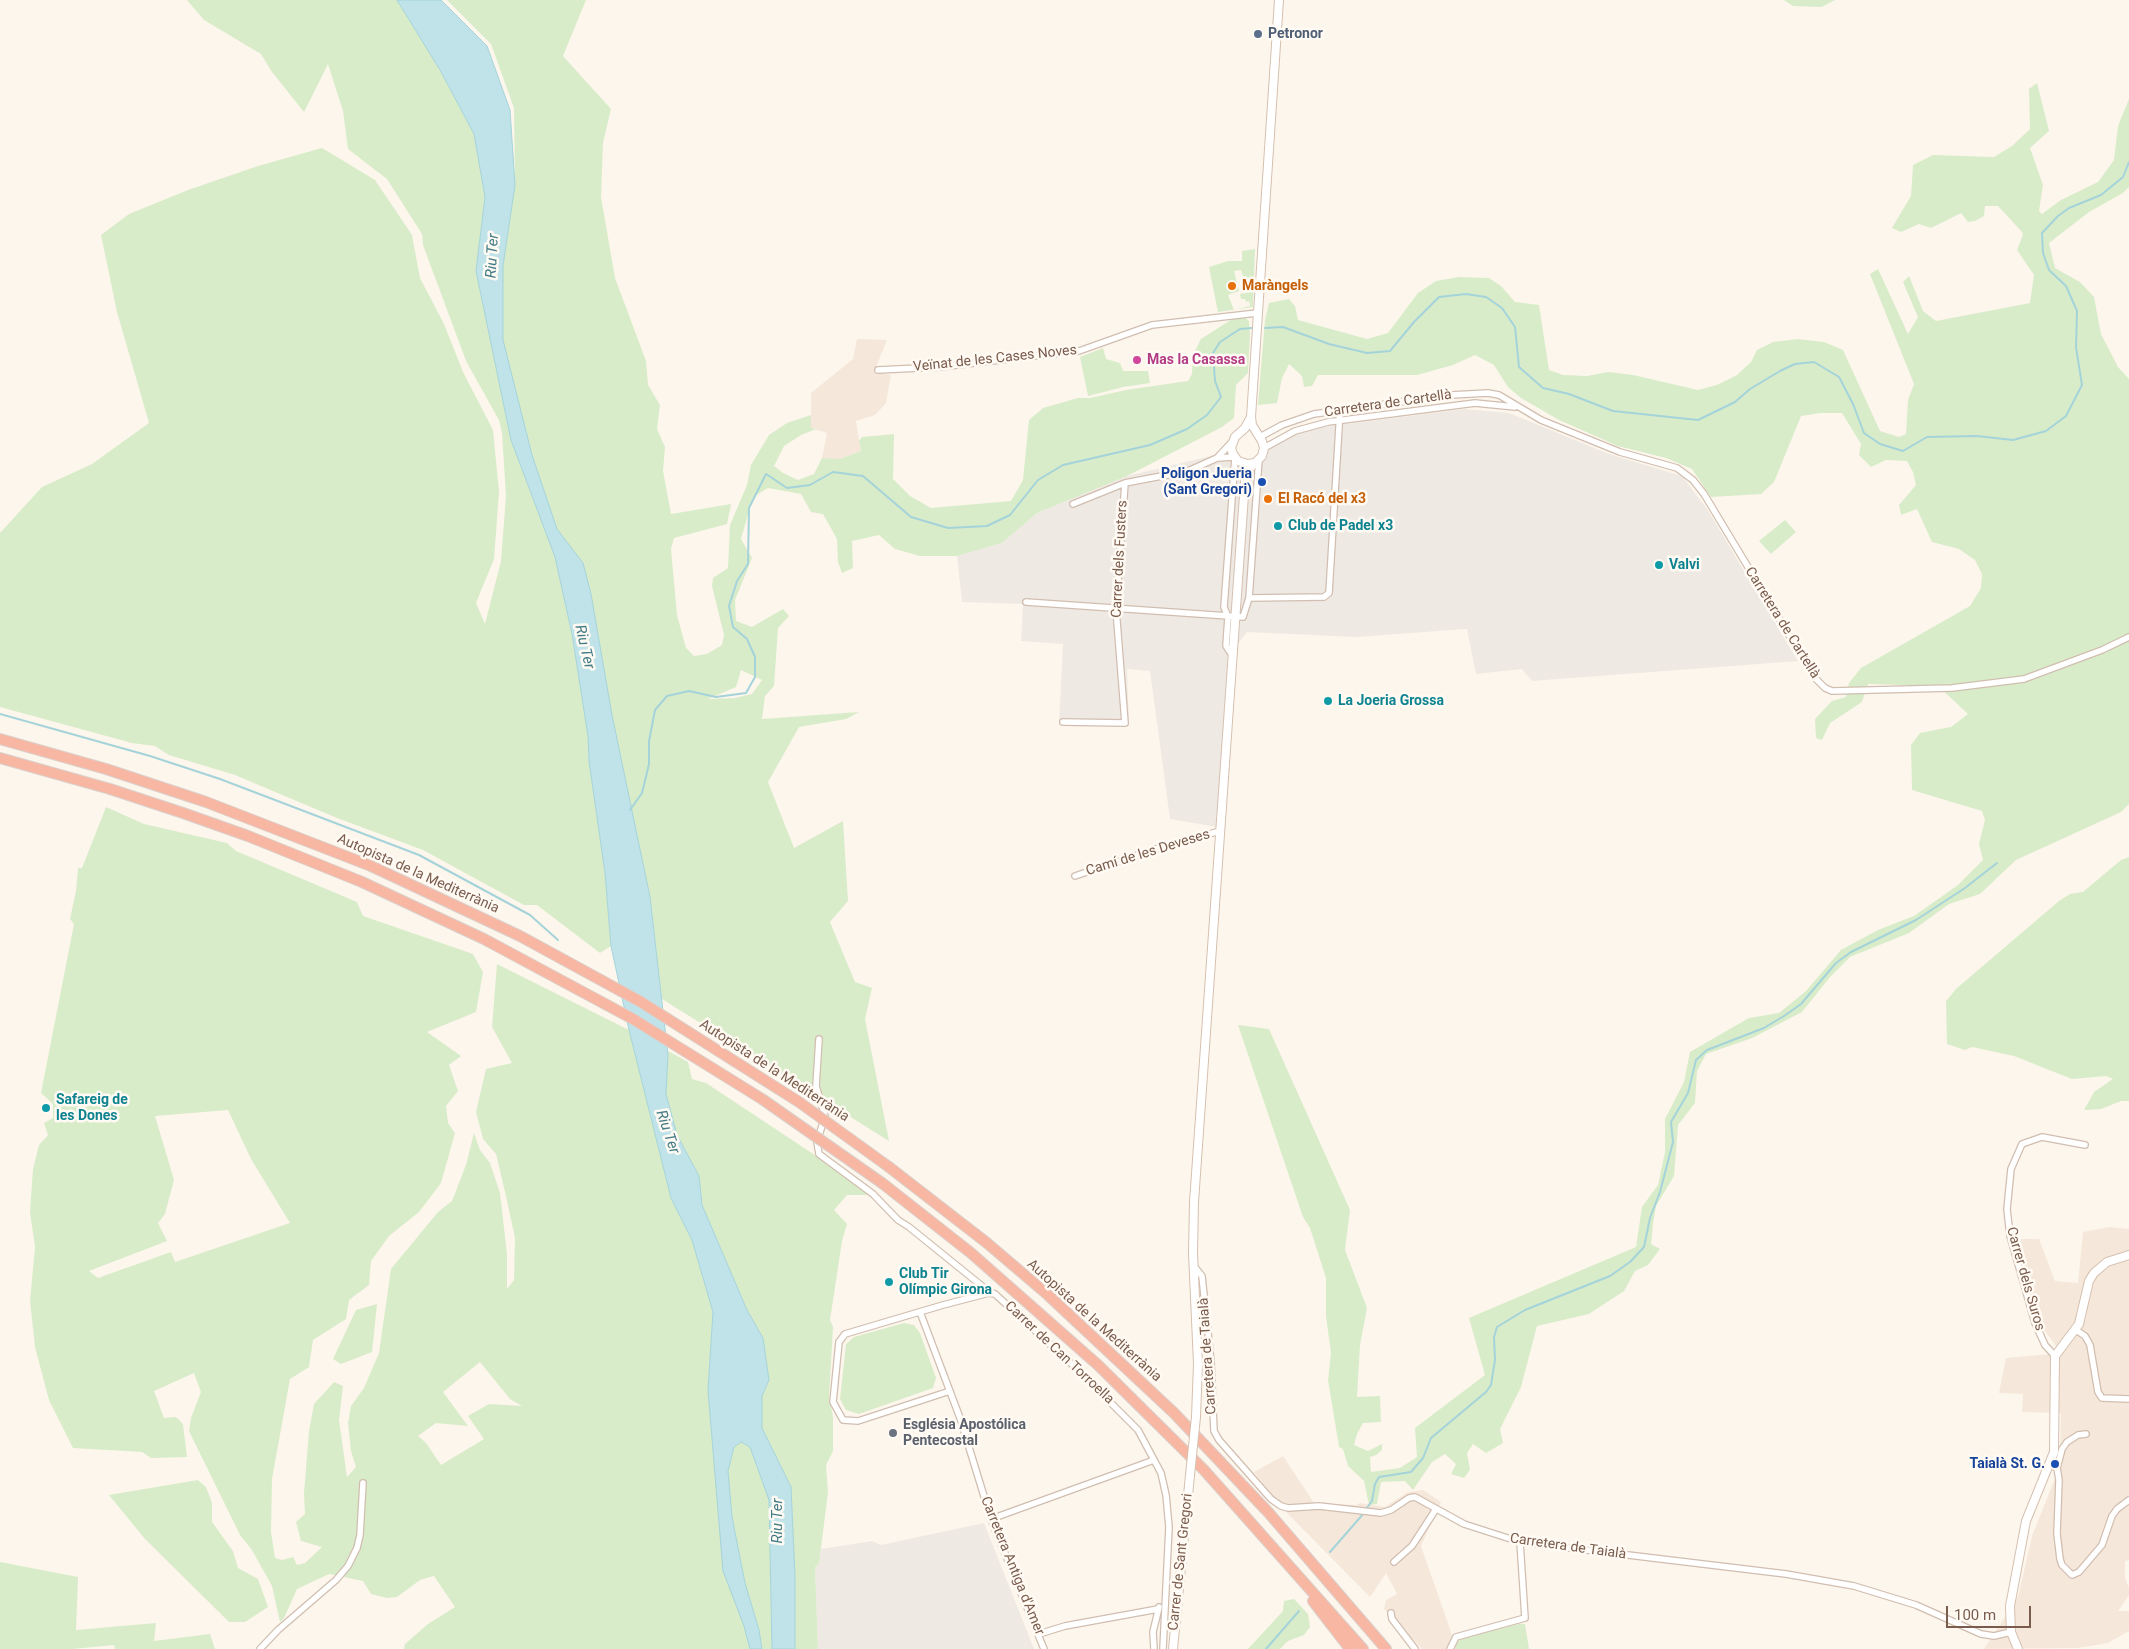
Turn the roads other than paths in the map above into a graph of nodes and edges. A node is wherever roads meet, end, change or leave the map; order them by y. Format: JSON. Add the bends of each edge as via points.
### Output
{"nodes":[{"id":1,"x":1279,"y":0,"type":"edge"},
{"id":2,"x":1257,"y":316,"type":"junction"},
{"id":3,"x":878,"y":370,"type":"dead end"},
{"id":4,"x":1495,"y":393,"type":"junction"},
{"id":5,"x":1494,"y":404,"type":"junction"},
{"id":6,"x":1516,"y":407,"type":"junction"},
{"id":7,"x":1340,"y":410,"type":"junction"},
{"id":8,"x":1251,"y":417,"type":"junction"},
{"id":9,"x":1340,"y":420,"type":"junction"},
{"id":10,"x":1241,"y":433,"type":"junction"},
{"id":11,"x":1258,"y":435,"type":"junction"},
{"id":12,"x":1233,"y":441,"type":"junction"},
{"id":13,"x":1264,"y":448,"type":"junction"},
{"id":14,"x":1217,"y":458,"type":"junction"},
{"id":15,"x":1236,"y":459,"type":"junction"},
{"id":16,"x":1257,"y":461,"type":"junction"},
{"id":17,"x":1245,"y":481,"type":"junction"},
{"id":18,"x":1125,"y":483,"type":"junction"},
{"id":19,"x":1073,"y":504,"type":"dead end"},
{"id":20,"x":1249,"y":598,"type":"junction"},
{"id":21,"x":1026,"y":602,"type":"dead end"},
{"id":22,"x":1116,"y":609,"type":"junction"},
{"id":23,"x":1232,"y":617,"type":"junction"},
{"id":24,"x":2129,"y":637,"type":"edge"},
{"id":25,"x":1063,"y":722,"type":"dead end"},
{"id":26,"x":0,"y":739,"type":"edge"},
{"id":27,"x":0,"y":758,"type":"edge"},
{"id":28,"x":1220,"y":830,"type":"junction"},
{"id":29,"x":1075,"y":876,"type":"dead end"},
{"id":30,"x":819,"y":1039,"type":"dead end"},
{"id":31,"x":2084,"y":1146,"type":"dead end"},
{"id":32,"x":2129,"y":1255,"type":"edge"},
{"id":33,"x":1193,"y":1265,"type":"junction"},
{"id":34,"x":995,"y":1294,"type":"junction"},
{"id":35,"x":920,"y":1312,"type":"junction"},
{"id":36,"x":2076,"y":1330,"type":"junction"},
{"id":37,"x":2055,"y":1356,"type":"junction"},
{"id":38,"x":950,"y":1391,"type":"junction"},
{"id":39,"x":2129,"y":1399,"type":"edge"},
{"id":40,"x":2086,"y":1434,"type":"dead end"},
{"id":41,"x":1154,"y":1460,"type":"junction"},
{"id":42,"x":2054,"y":1467,"type":"junction"},
{"id":43,"x":2056,"y":1476,"type":"junction"},
{"id":44,"x":2046,"y":1477,"type":"junction"},
{"id":45,"x":363,"y":1483,"type":"dead end"},
{"id":46,"x":2129,"y":1500,"type":"edge"},
{"id":47,"x":1436,"y":1509,"type":"junction"},
{"id":48,"x":991,"y":1519,"type":"junction"},
{"id":49,"x":1520,"y":1542,"type":"junction"},
{"id":50,"x":1394,"y":1562,"type":"dead end"},
{"id":51,"x":1296,"y":1573,"type":"junction"},
{"id":52,"x":1164,"y":1596,"type":"junction"},
{"id":53,"x":1158,"y":1609,"type":"junction"},
{"id":54,"x":1165,"y":1609,"type":"joint"},
{"id":55,"x":1391,"y":1613,"type":"dead end"},
{"id":56,"x":2011,"y":1632,"type":"junction"},
{"id":57,"x":1039,"y":1634,"type":"junction"},
{"id":58,"x":260,"y":1649,"type":"edge"},
{"id":59,"x":1044,"y":1649,"type":"edge"},
{"id":60,"x":1154,"y":1649,"type":"edge"},
{"id":61,"x":1164,"y":1649,"type":"edge"},
{"id":62,"x":1173,"y":1649,"type":"edge"},
{"id":63,"x":1350,"y":1649,"type":"edge"},
{"id":64,"x":1363,"y":1649,"type":"edge"},
{"id":65,"x":1386,"y":1649,"type":"edge"},
{"id":66,"x":1415,"y":1649,"type":"edge"},
{"id":67,"x":1450,"y":1649,"type":"edge"},
{"id":68,"x":2018,"y":1649,"type":"edge"}],
"edges":[{"from":1,"to":2,"type":"main road"},
{"from":2,"to":3,"type":"street","name":"Veïnat de les Cases Noves","via":[[1152,325],[1078,351],[940,367]]},
{"from":2,"to":8,"type":"main road"},
{"from":4,"to":5,"type":"street"},
{"from":4,"to":6,"type":"street","name":"Carretera de Cartellà"},
{"from":4,"to":7,"type":"street","name":"Carretera de Cartellà","via":[[1467,393]]},
{"from":5,"to":6,"type":"street","name":"Carretera de Cartellà"},
{"from":5,"to":9,"type":"street","name":"Carretera de Cartellà","via":[[1468,404]]},
{"from":6,"to":24,"type":"street","name":"Carretera de Cartellà","via":[[1620,452],[1685,472],[1704,494],[1814,678],[1832,691],[1952,688],[2024,679]]},
{"from":7,"to":9,"type":"street"},
{"from":7,"to":11,"type":"street","name":"Carretera de Cartellà","via":[[1297,419]]},
{"from":8,"to":10,"type":"main road"},
{"from":8,"to":11,"type":"main road"},
{"from":9,"to":13,"type":"street","name":"Carretera de Cartellà","via":[[1295,431]]},
{"from":9,"to":20,"type":"street","via":[[1329,593],[1324,597]]},
{"from":10,"to":11,"type":"main road"},
{"from":10,"to":12,"type":"main road"},
{"from":11,"to":13,"type":"main road"},
{"from":12,"to":14,"type":"street"},
{"from":12,"to":15,"type":"main road","via":[[1231,448]]},
{"from":13,"to":16,"type":"main road"},
{"from":14,"to":15,"type":"street"},
{"from":14,"to":18,"type":"street","via":[[1188,471]]},
{"from":15,"to":16,"type":"main road","via":[[1247,464]]},
{"from":15,"to":17,"type":"main road"},
{"from":15,"to":23,"type":"street","via":[[1224,607]]},
{"from":16,"to":17,"type":"main road"},
{"from":16,"to":20,"type":"street"},
{"from":17,"to":23,"type":"main road","name":"Carrer de Sant Gregori"},
{"from":18,"to":19,"type":"street"},
{"from":18,"to":22,"type":"street","name":"Carrer dels Fusters"},
{"from":20,"to":23,"type":"street","via":[[1243,617]]},
{"from":21,"to":22,"type":"street"},
{"from":22,"to":23,"type":"street"},
{"from":22,"to":25,"type":"street","name":"Carrer dels Fusters","via":[[1125,723]]},
{"from":23,"to":28,"type":"main road","name":"Carrer de Sant Gregori"},
{"from":26,"to":65,"type":"highway","name":"Autopista de la Mediterrània","bridge":true,"via":[[198,799],[371,866],[520,936],[641,1002],[799,1102],[889,1166],[1048,1295],[1174,1413],[1274,1519]]},
{"from":27,"to":51,"type":"highway","bridge":true,"via":[[183,813],[362,882],[484,939],[633,1019],[762,1099],[882,1183],[971,1253],[1098,1364],[1204,1470]]},
{"from":28,"to":29,"type":"street","name":"Camí de les Deveses"},
{"from":28,"to":33,"type":"main road","name":"Carrer de Sant Gregori","via":[[1194,1202]]},
{"from":30,"to":34,"type":"street","via":[[816,1078],[825,1116],[818,1142],[820,1154],[873,1194],[898,1220]]},
{"from":31,"to":37,"type":"street","name":"Carrer dels Suros","via":[[2042,1137],[2022,1144],[2011,1169],[2007,1209],[2010,1236],[2035,1323],[2045,1345]]},
{"from":32,"to":36,"type":"main road","via":[[2107,1262],[2094,1273]]},
{"from":33,"to":47,"type":"street","name":"Carretera de Taialà","via":[[1202,1276],[1214,1431],[1274,1502],[1288,1508],[1318,1506],[1382,1513],[1414,1497]]},
{"from":33,"to":62,"type":"main road","name":"Carrer de Sant Gregori","bridge":true,"via":[[1198,1364],[1196,1417]]},
{"from":34,"to":35,"type":"street","name":"Carrer de Can Torroella"},
{"from":34,"to":41,"type":"street","name":"Carrer de Can Torroella","via":[[1125,1414],[1145,1440]]},
{"from":35,"to":38,"type":"street","name":"Carretera Antiga d'Amer"},
{"from":35,"to":38,"type":"street","name":"Carrer de Can Torroella","via":[[842,1336],[833,1402],[843,1420],[858,1421]]},
{"from":36,"to":37,"type":"main road"},
{"from":36,"to":39,"type":"street","via":[[2090,1345],[2098,1392],[2102,1398]]},
{"from":37,"to":42,"type":"main road"},
{"from":38,"to":48,"type":"street","name":"Carretera Antiga d'Amer"},
{"from":40,"to":42,"type":"street","via":[[2067,1442]]},
{"from":41,"to":48,"type":"street"},
{"from":41,"to":52,"type":"street","name":"Carrer de Can Torroella","via":[[1164,1483],[1168,1506]]},
{"from":42,"to":43,"type":"street"},
{"from":42,"to":44,"type":"main road"},
{"from":43,"to":44,"type":"street"},
{"from":43,"to":46,"type":"street","via":[[2060,1559],[2072,1575],[2079,1572],[2102,1545],[2112,1516]]},
{"from":44,"to":56,"type":"main road","via":[[2029,1510],[2023,1533],[2010,1606]]},
{"from":45,"to":58,"type":"street","via":[[360,1535],[348,1566]]},
{"from":47,"to":49,"type":"street","name":"Carretera de Taialà","via":[[1469,1526]]},
{"from":47,"to":50,"type":"street","via":[[1412,1546]]},
{"from":48,"to":57,"type":"street","name":"Carretera Antiga d'Amer"},
{"from":49,"to":56,"type":"street","name":"Carretera de Taialà","via":[[1786,1574],[1854,1586],[1916,1605],[1982,1634],[1994,1636]]},
{"from":49,"to":67,"type":"street","via":[[1525,1618],[1456,1636]]},
{"from":51,"to":63,"type":"highway"},
{"from":51,"to":64,"type":"highway"},
{"from":52,"to":53,"type":"street","name":"Carrer de Sant Gregori"},
{"from":52,"to":54,"type":"street","name":"Carrer de Can Torroella"},
{"from":53,"to":57,"type":"street"},
{"from":53,"to":60,"type":"street","name":"Carrer de Sant Gregori","via":[[1153,1632]]},
{"from":54,"to":61,"type":"street","name":"Carrer de Sant Gregori"},
{"from":55,"to":66,"type":"street"},
{"from":56,"to":68,"type":"main road"},
{"from":57,"to":59,"type":"street","name":"Carretera Antiga d'Amer"}]}
